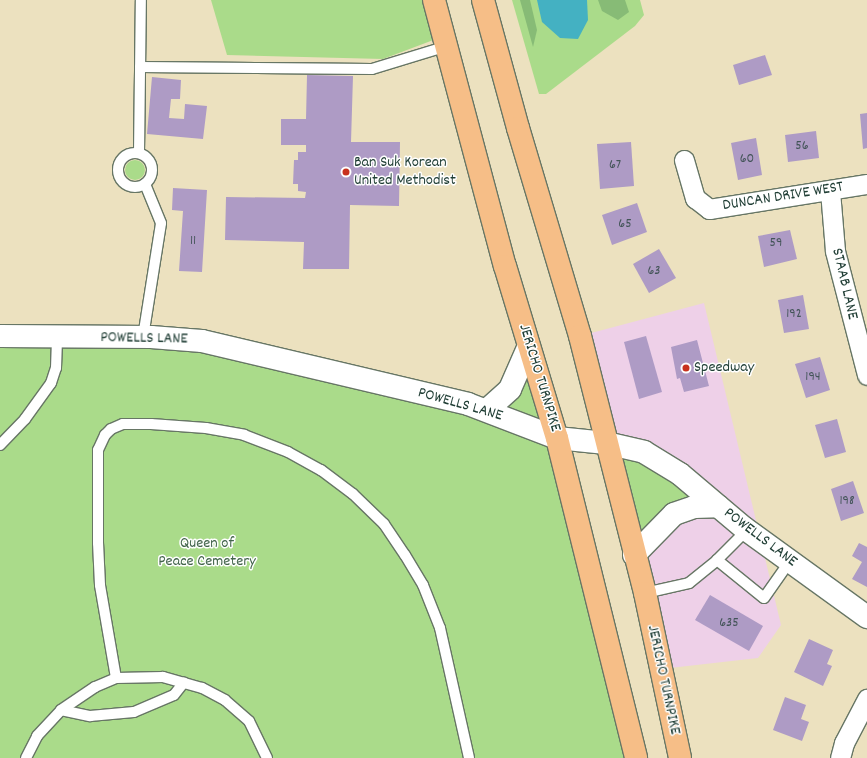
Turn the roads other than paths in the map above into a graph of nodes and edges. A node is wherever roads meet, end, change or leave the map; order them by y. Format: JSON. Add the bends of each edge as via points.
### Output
{"nodes":[{"id":1,"x":141,"y":0,"type":"edge"},
{"id":2,"x":434,"y":0,"type":"edge"},
{"id":3,"x":484,"y":0,"type":"edge"},
{"id":4,"x":446,"y":46,"type":"junction"},
{"id":5,"x":140,"y":67,"type":"junction"},
{"id":6,"x":139,"y":153,"type":"junction"},
{"id":7,"x":684,"y":160,"type":"dead end"},
{"id":8,"x":145,"y":184,"type":"junction"},
{"id":9,"x":867,"y":184,"type":"edge"},
{"id":10,"x":830,"y":191,"type":"junction"},
{"id":11,"x":0,"y":336,"type":"edge"},
{"id":12,"x":57,"y":338,"type":"junction"},
{"id":13,"x":143,"y":338,"type":"junction"},
{"id":14,"x":528,"y":348,"type":"junction"},
{"id":15,"x":866,"y":364,"type":"edge"},
{"id":16,"x":487,"y":410,"type":"junction"},
{"id":17,"x":557,"y":438,"type":"junction"},
{"id":18,"x":606,"y":443,"type":"junction"},
{"id":19,"x":0,"y":445,"type":"edge"},
{"id":20,"x":718,"y":506,"type":"junction"},
{"id":21,"x":747,"y":530,"type":"junction"},
{"id":22,"x":634,"y":555,"type":"junction"},
{"id":23,"x":717,"y":560,"type":"junction"},
{"id":24,"x":790,"y":561,"type":"junction"},
{"id":25,"x":645,"y":593,"type":"junction"},
{"id":26,"x":867,"y":617,"type":"edge"},
{"id":27,"x":116,"y":678,"type":"junction"},
{"id":28,"x":184,"y":682,"type":"junction"},
{"id":29,"x":867,"y":699,"type":"edge"},
{"id":30,"x":60,"y":710,"type":"junction"},
{"id":31,"x":26,"y":758,"type":"edge"},
{"id":32,"x":267,"y":758,"type":"edge"},
{"id":33,"x":469,"y":758,"type":"edge"},
{"id":34,"x":636,"y":758,"type":"edge"},
{"id":35,"x":680,"y":758,"type":"edge"},
{"id":36,"x":840,"y":758,"type":"edge"}],
"edges":[{"from":1,"to":5,"type":"lane"},
{"from":2,"to":4,"type":"main road","name":"JERICHO TURNPIKE"},
{"from":3,"to":18,"type":"main road","name":"JERICHO TURNPIKE","via":[[518,128],[580,336]]},
{"from":4,"to":5,"type":"lane","via":[[372,70]]},
{"from":4,"to":14,"type":"main road","name":"JERICHO TURNPIKE"},
{"from":5,"to":6,"type":"lane"},
{"from":6,"to":8,"type":"lane","via":[[151,164],[151,175]]},
{"from":6,"to":8,"type":"lane","via":[[128,154],[123,158],[119,162],[118,174],[120,180],[130,187]]},
{"from":7,"to":10,"type":"street","name":"DUNCAN DRIVE WEST","via":[[695,198],[709,209]]},
{"from":8,"to":13,"type":"lane","via":[[161,223]]},
{"from":9,"to":10,"type":"street","name":"DUNCAN DRIVE WEST"},
{"from":10,"to":15,"type":"street","name":"STAAB LANE","via":[[835,251]]},
{"from":11,"to":12,"type":"street","name":"POWELLS LANE"},
{"from":12,"to":13,"type":"street","name":"POWELLS LANE"},
{"from":12,"to":19,"type":"lane","via":[[56,368],[51,383],[25,419]]},
{"from":13,"to":16,"type":"street","name":"POWELLS LANE","via":[[202,341]]},
{"from":14,"to":16,"type":"street","via":[[510,389]]},
{"from":14,"to":17,"type":"main road","name":"JERICHO TURNPIKE"},
{"from":16,"to":17,"type":"street","name":"POWELLS LANE"},
{"from":17,"to":18,"type":"street","name":"POWELLS LANE"},
{"from":17,"to":34,"type":"main road","name":"JERICHO TURNPIKE"},
{"from":18,"to":20,"type":"street","name":"POWELLS LANE","via":[[644,452],[680,474]]},
{"from":18,"to":22,"type":"main road","name":"JERICHO TURNPIKE"},
{"from":20,"to":21,"type":"street","name":"POWELLS LANE"},
{"from":20,"to":22,"type":"street","via":[[694,507],[674,514]]},
{"from":21,"to":23,"type":"lane"},
{"from":21,"to":24,"type":"street","name":"POWELLS LANE"},
{"from":22,"to":25,"type":"main road","name":"JERICHO TURNPIKE"},
{"from":23,"to":24,"type":"lane","via":[[764,598]]},
{"from":23,"to":25,"type":"lane","via":[[689,583]]},
{"from":24,"to":26,"type":"street","name":"POWELLS LANE"},
{"from":25,"to":35,"type":"main road","name":"JERICHO TURNPIKE"},
{"from":27,"to":28,"type":"lane","via":[[163,677]]},
{"from":27,"to":30,"type":"lane","via":[[88,691]]},
{"from":27,"to":33,"type":"lane","via":[[100,585],[98,450],[101,441],[111,429],[123,424],[206,428],[244,435],[288,452],[321,470],[353,494],[384,524],[423,586],[440,628]]},
{"from":28,"to":30,"type":"lane","via":[[174,695],[134,712],[90,716]]},
{"from":28,"to":32,"type":"lane","via":[[225,700],[249,721]]},
{"from":29,"to":36,"type":"street","via":[[844,743]]},
{"from":30,"to":31,"type":"lane","via":[[37,736]]}]}
